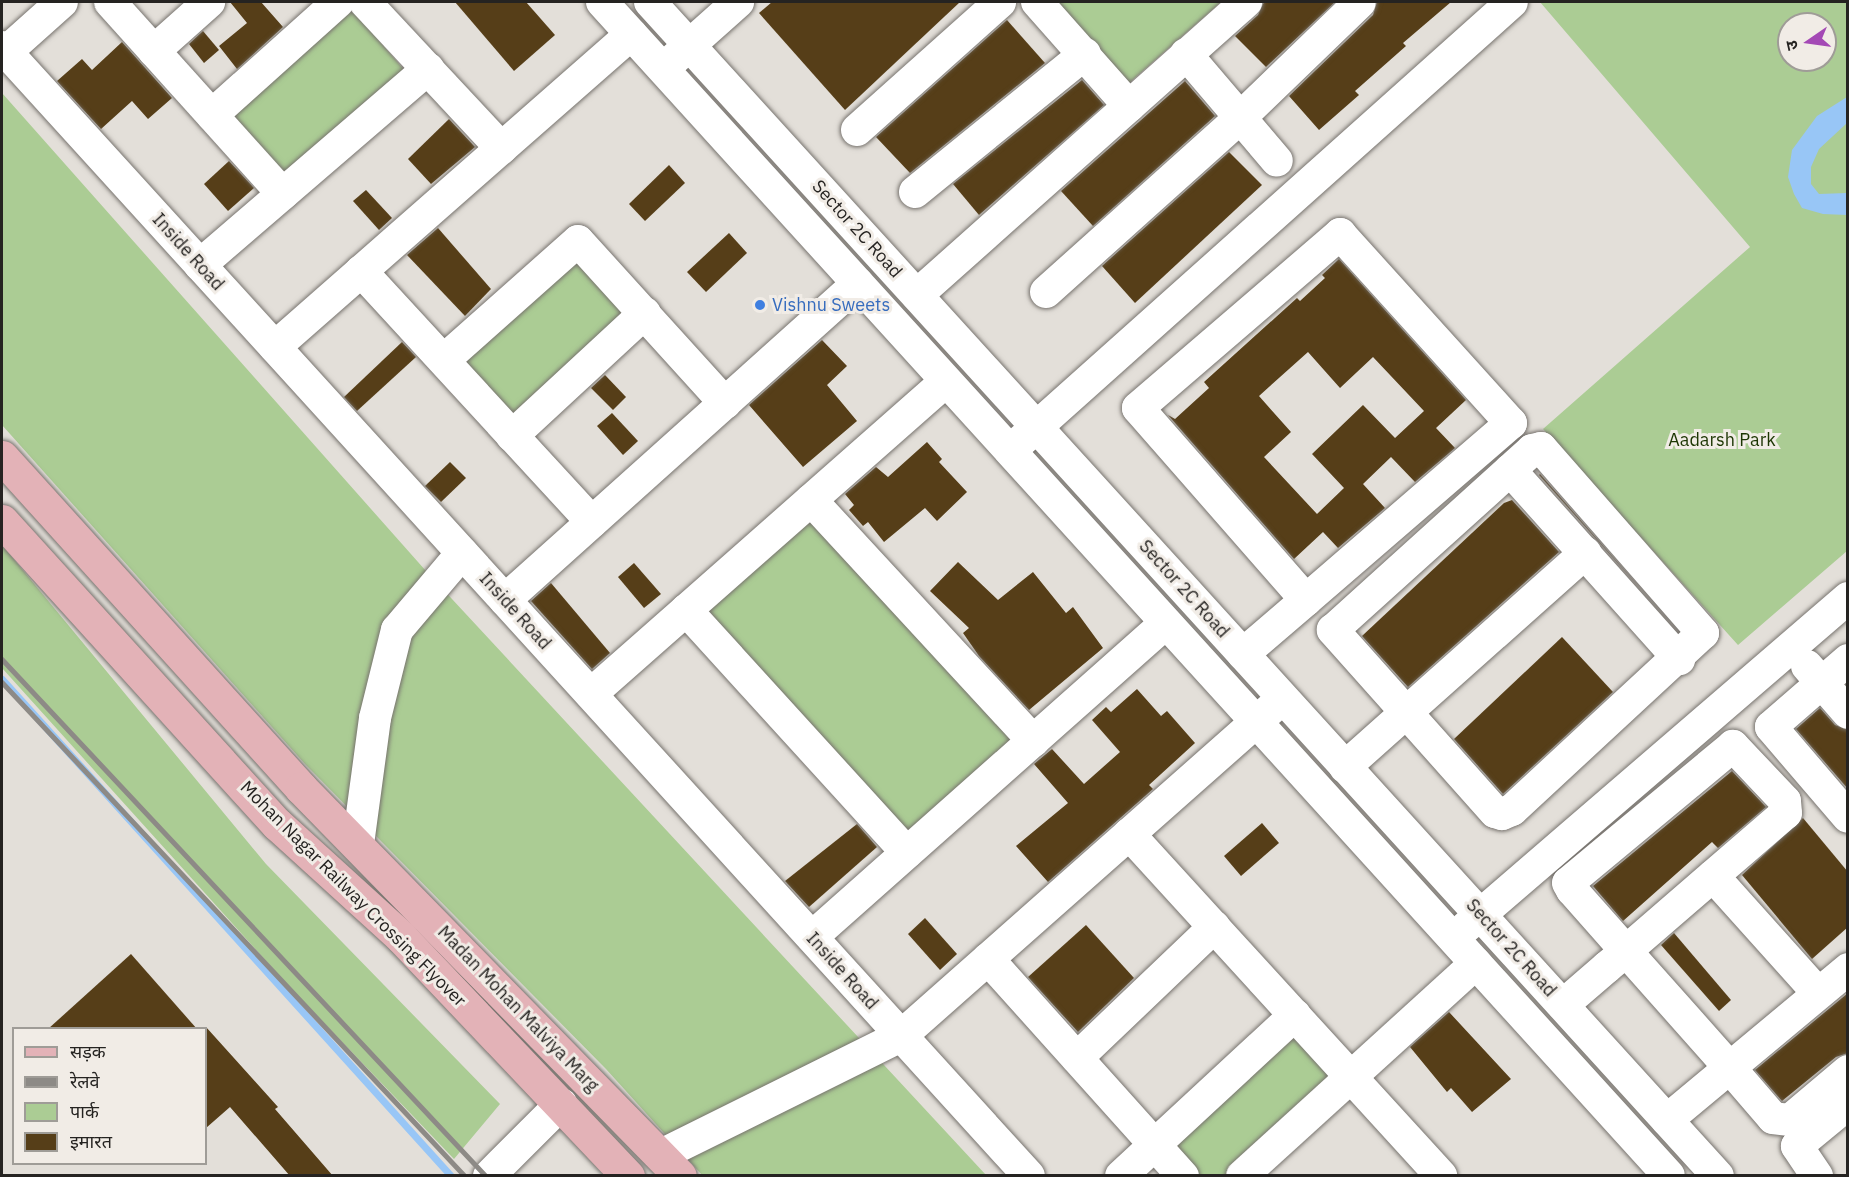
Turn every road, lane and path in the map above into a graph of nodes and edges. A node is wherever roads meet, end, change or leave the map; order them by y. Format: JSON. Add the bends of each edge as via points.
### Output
{"nodes":[{"id":1,"x":62,"y":2,"type":"edge"},
{"id":2,"x":110,"y":2,"type":"edge"},
{"id":3,"x":209,"y":2,"type":"edge"},
{"id":4,"x":338,"y":2,"type":"edge"},
{"id":5,"x":365,"y":2,"type":"edge"},
{"id":6,"x":602,"y":2,"type":"edge"},
{"id":7,"x":650,"y":2,"type":"edge"},
{"id":8,"x":738,"y":2,"type":"edge"},
{"id":9,"x":1000,"y":2,"type":"edge"},
{"id":10,"x":1037,"y":2,"type":"edge"},
{"id":11,"x":1246,"y":2,"type":"edge"},
{"id":12,"x":1360,"y":2,"type":"edge"},
{"id":13,"x":1512,"y":2,"type":"edge"},
{"id":14,"x":631,"y":34,"type":"junction"},
{"id":15,"x":689,"y":45,"type":"junction"},
{"id":16,"x":4,"y":49,"type":"edge"},
{"id":17,"x":154,"y":51,"type":"junction"},
{"id":18,"x":1085,"y":54,"type":"junction"},
{"id":19,"x":1186,"y":54,"type":"junction"},
{"id":20,"x":428,"y":69,"type":"junction"},
{"id":21,"x":663,"y":69,"type":"junction"},
{"id":22,"x":1129,"y":106,"type":"junction"},
{"id":23,"x":212,"y":115,"type":"junction"},
{"id":24,"x":1241,"y":117,"type":"junction"},
{"id":25,"x":857,"y":130,"type":"dead end"},
{"id":26,"x":501,"y":148,"type":"junction"},
{"id":27,"x":1277,"y":161,"type":"dead end"},
{"id":28,"x":810,"y":178,"type":"junction"},
{"id":29,"x":915,"y":192,"type":"dead end"},
{"id":30,"x":283,"y":194,"type":"junction"},
{"id":31,"x":784,"y":202,"type":"junction"},
{"id":32,"x":200,"y":265,"type":"junction"},
{"id":33,"x":361,"y":271,"type":"junction"},
{"id":34,"x":858,"y":283,"type":"junction"},
{"id":35,"x":1046,"y":292,"type":"dead end"},
{"id":36,"x":917,"y":295,"type":"junction"},
{"id":37,"x":645,"y":313,"type":"junction"},
{"id":38,"x":275,"y":347,"type":"junction"},
{"id":39,"x":444,"y":360,"type":"junction"},
{"id":40,"x":946,"y":381,"type":"junction"},
{"id":41,"x":725,"y":403,"type":"junction"},
{"id":42,"x":1037,"y":427,"type":"junction"},
{"id":43,"x":512,"y":436,"type":"junction"},
{"id":44,"x":1010,"y":451,"type":"junction"},
{"id":45,"x":4,"y":460,"type":"edge"},
{"id":46,"x":1509,"y":470,"type":"junction"},
{"id":47,"x":811,"y":500,"type":"junction"},
{"id":48,"x":2,"y":521,"type":"edge"},
{"id":49,"x":592,"y":522,"type":"junction"},
{"id":50,"x":462,"y":553,"type":"junction"},
{"id":51,"x":1585,"y":553,"type":"junction"},
{"id":52,"x":1848,"y":598,"type":"edge"},
{"id":53,"x":505,"y":600,"type":"junction"},
{"id":54,"x":1306,"y":600,"type":"junction"},
{"id":55,"x":686,"y":610,"type":"junction"},
{"id":56,"x":1166,"y":623,"type":"junction"},
{"id":57,"x":1791,"y":648,"type":"junction"},
{"id":58,"x":1243,"y":654,"type":"junction"},
{"id":59,"x":1679,"y":659,"type":"junction"},
{"id":60,"x":1848,"y":660,"type":"edge"},
{"id":61,"x":1821,"y":682,"type":"junction"},
{"id":62,"x":591,"y":694,"type":"junction"},
{"id":63,"x":1283,"y":698,"type":"junction"},
{"id":64,"x":1406,"y":713,"type":"junction"},
{"id":65,"x":1848,"y":713,"type":"edge"},
{"id":66,"x":1257,"y":722,"type":"junction"},
{"id":67,"x":1033,"y":741,"type":"junction"},
{"id":68,"x":1346,"y":766,"type":"junction"},
{"id":69,"x":1848,"y":817,"type":"edge"},
{"id":70,"x":1129,"y":834,"type":"junction"},
{"id":71,"x":358,"y":844,"type":"junction"},
{"id":72,"x":907,"y":853,"type":"junction"},
{"id":73,"x":1713,"y":876,"type":"junction"},
{"id":74,"x":1480,"y":915,"type":"junction"},
{"id":75,"x":1214,"y":927,"type":"junction"},
{"id":76,"x":812,"y":938,"type":"junction"},
{"id":77,"x":1454,"y":938,"type":"junction"},
{"id":78,"x":1626,"y":951,"type":"junction"},
{"id":79,"x":988,"y":958,"type":"junction"},
{"id":80,"x":1476,"y":963,"type":"junction"},
{"id":81,"x":1848,"y":969,"type":"edge"},
{"id":82,"x":1818,"y":993,"type":"junction"},
{"id":83,"x":1563,"y":1005,"type":"junction"},
{"id":84,"x":1294,"y":1015,"type":"junction"},
{"id":85,"x":901,"y":1036,"type":"junction"},
{"id":86,"x":1077,"y":1058,"type":"junction"},
{"id":87,"x":1730,"y":1068,"type":"junction"},
{"id":88,"x":1848,"y":1071,"type":"edge"},
{"id":89,"x":1351,"y":1077,"type":"junction"},
{"id":90,"x":561,"y":1104,"type":"junction"},
{"id":91,"x":1848,"y":1104,"type":"edge"},
{"id":92,"x":1667,"y":1120,"type":"junction"},
{"id":93,"x":1155,"y":1144,"type":"junction"},
{"id":94,"x":676,"y":1170,"type":"edge"},
{"id":95,"x":489,"y":1176,"type":"edge"},
{"id":96,"x":628,"y":1176,"type":"edge"},
{"id":97,"x":1029,"y":1176,"type":"edge"},
{"id":98,"x":1121,"y":1176,"type":"edge"},
{"id":99,"x":1183,"y":1176,"type":"edge"},
{"id":100,"x":1242,"y":1176,"type":"edge"},
{"id":101,"x":1441,"y":1176,"type":"edge"},
{"id":102,"x":1670,"y":1176,"type":"edge"},
{"id":103,"x":1718,"y":1176,"type":"edge"},
{"id":104,"x":1817,"y":1176,"type":"edge"}],
"edges":[{"from":1,"to":16,"type":"street"},
{"from":2,"to":17,"type":"street"},
{"from":3,"to":17,"type":"street"},
{"from":4,"to":23,"type":"street"},
{"from":5,"to":20,"type":"street"},
{"from":6,"to":14,"type":"street","name":"Sector 2C Road"},
{"from":7,"to":15,"type":"street","name":"Sector 2C Road"},
{"from":8,"to":15,"type":"street"},
{"from":9,"to":25,"type":"street"},
{"from":10,"to":18,"type":"street"},
{"from":11,"to":19,"type":"street"},
{"from":12,"to":24,"type":"street"},
{"from":13,"to":42,"type":"street"},
{"from":14,"to":21,"type":"street","name":"Sector 2C Road"},
{"from":14,"to":26,"type":"street"},
{"from":15,"to":21,"type":"street"},
{"from":15,"to":28,"type":"street","name":"Sector 2C Road"},
{"from":16,"to":32,"type":"street","name":"Inside Road"},
{"from":17,"to":23,"type":"street"},
{"from":18,"to":22,"type":"street"},
{"from":18,"to":29,"type":"street"},
{"from":19,"to":22,"type":"street"},
{"from":19,"to":24,"type":"street"},
{"from":20,"to":26,"type":"street"},
{"from":20,"to":30,"type":"street"},
{"from":21,"to":31,"type":"street","name":"Sector 2C Road"},
{"from":22,"to":36,"type":"street"},
{"from":23,"to":30,"type":"street"},
{"from":24,"to":27,"type":"street"},
{"from":24,"to":35,"type":"street"},
{"from":26,"to":33,"type":"street"},
{"from":28,"to":31,"type":"street"},
{"from":28,"to":36,"type":"street","name":"Sector 2C Road"},
{"from":30,"to":32,"type":"street"},
{"from":31,"to":34,"type":"street","name":"Sector 2C Road"},
{"from":32,"to":38,"type":"street","name":"Inside Road"},
{"from":33,"to":38,"type":"street"},
{"from":33,"to":39,"type":"street"},
{"from":34,"to":40,"type":"street","name":"Sector 2C Road"},
{"from":34,"to":41,"type":"street"},
{"from":36,"to":42,"type":"street","name":"Sector 2C Road"},
{"from":37,"to":39,"type":"street","via":[[578,241]]},
{"from":37,"to":41,"type":"street"},
{"from":37,"to":43,"type":"street"},
{"from":38,"to":50,"type":"street","name":"Inside Road"},
{"from":39,"to":43,"type":"street"},
{"from":40,"to":44,"type":"street","name":"Sector 2C Road"},
{"from":40,"to":47,"type":"street"},
{"from":41,"to":49,"type":"street"},
{"from":42,"to":44,"type":"street"},
{"from":42,"to":58,"type":"street","name":"Sector 2C Road"},
{"from":43,"to":49,"type":"street"},
{"from":44,"to":56,"type":"street","name":"Sector 2C Road"},
{"from":45,"to":71,"type":"main road","via":[[301,788]]},
{"from":46,"to":51,"type":"street"},
{"from":46,"to":59,"type":"street","via":[[1532,450],[1541,448],[1579,490],[1701,627],[1701,638]]},
{"from":46,"to":64,"type":"street","via":[[1333,630]]},
{"from":47,"to":55,"type":"street"},
{"from":47,"to":67,"type":"street"},
{"from":48,"to":90,"type":"main road","name":"Mohan Nagar Railway Crossing Flyover","via":[[277,824],[401,937]]},
{"from":49,"to":53,"type":"street"},
{"from":50,"to":53,"type":"street","name":"Inside Road"},
{"from":50,"to":71,"type":"street","via":[[397,630],[375,718]]},
{"from":51,"to":59,"type":"street"},
{"from":51,"to":64,"type":"street"},
{"from":52,"to":57,"type":"street"},
{"from":53,"to":62,"type":"street","name":"Inside Road"},
{"from":54,"to":54,"type":"street","via":[[1138,408],[1340,234],[1511,423]]},
{"from":54,"to":58,"type":"street"},
{"from":55,"to":62,"type":"street"},
{"from":55,"to":72,"type":"street"},
{"from":56,"to":66,"type":"street","name":"Sector 2C Road"},
{"from":56,"to":67,"type":"street"},
{"from":57,"to":61,"type":"street"},
{"from":57,"to":74,"type":"street"},
{"from":58,"to":63,"type":"street","name":"Sector 2C Road"},
{"from":59,"to":64,"type":"street","via":[[1512,810],[1502,814],[1495,812]]},
{"from":60,"to":61,"type":"street"},
{"from":61,"to":65,"type":"street"},
{"from":61,"to":69,"type":"street","via":[[1771,727]]},
{"from":62,"to":76,"type":"street","name":"Inside Road"},
{"from":63,"to":66,"type":"street"},
{"from":63,"to":68,"type":"street","name":"Sector 2C Road"},
{"from":64,"to":68,"type":"street"},
{"from":66,"to":70,"type":"street"},
{"from":66,"to":77,"type":"street","name":"Sector 2C Road"},
{"from":67,"to":72,"type":"street"},
{"from":68,"to":74,"type":"street","name":"Sector 2C Road"},
{"from":70,"to":75,"type":"street"},
{"from":70,"to":79,"type":"street"},
{"from":71,"to":94,"type":"main road","name":"Madan Mohan Malviya Marg"},
{"from":72,"to":76,"type":"street"},
{"from":73,"to":78,"type":"street"},
{"from":73,"to":78,"type":"street","via":[[1787,808],[1785,801],[1733,746],[1568,884]]},
{"from":73,"to":82,"type":"street"},
{"from":74,"to":77,"type":"street"},
{"from":74,"to":83,"type":"street","name":"Sector 2C Road"},
{"from":75,"to":84,"type":"street"},
{"from":75,"to":86,"type":"street"},
{"from":76,"to":85,"type":"street","name":"Inside Road"},
{"from":77,"to":80,"type":"street","name":"Sector 2C Road"},
{"from":78,"to":83,"type":"street"},
{"from":78,"to":87,"type":"street"},
{"from":79,"to":85,"type":"street"},
{"from":79,"to":86,"type":"street"},
{"from":80,"to":89,"type":"street"},
{"from":80,"to":102,"type":"street","name":"Sector 2C Road"},
{"from":81,"to":82,"type":"street"},
{"from":82,"to":87,"type":"street"},
{"from":83,"to":92,"type":"street","name":"Sector 2C Road"},
{"from":84,"to":89,"type":"street"},
{"from":84,"to":93,"type":"street"},
{"from":85,"to":94,"type":"street"},
{"from":85,"to":97,"type":"street","name":"Inside Road"},
{"from":86,"to":93,"type":"street"},
{"from":87,"to":88,"type":"street","via":[[1780,1122],[1790,1120]]},
{"from":87,"to":92,"type":"street"},
{"from":89,"to":100,"type":"street"},
{"from":89,"to":101,"type":"street"},
{"from":90,"to":95,"type":"street"},
{"from":90,"to":96,"type":"main road","name":"Madan Mohan Malviya Marg"},
{"from":91,"to":104,"type":"street","via":[[1797,1146]]},
{"from":92,"to":103,"type":"street","name":"Sector 2C Road"},
{"from":93,"to":98,"type":"street"},
{"from":93,"to":99,"type":"street"}]}
